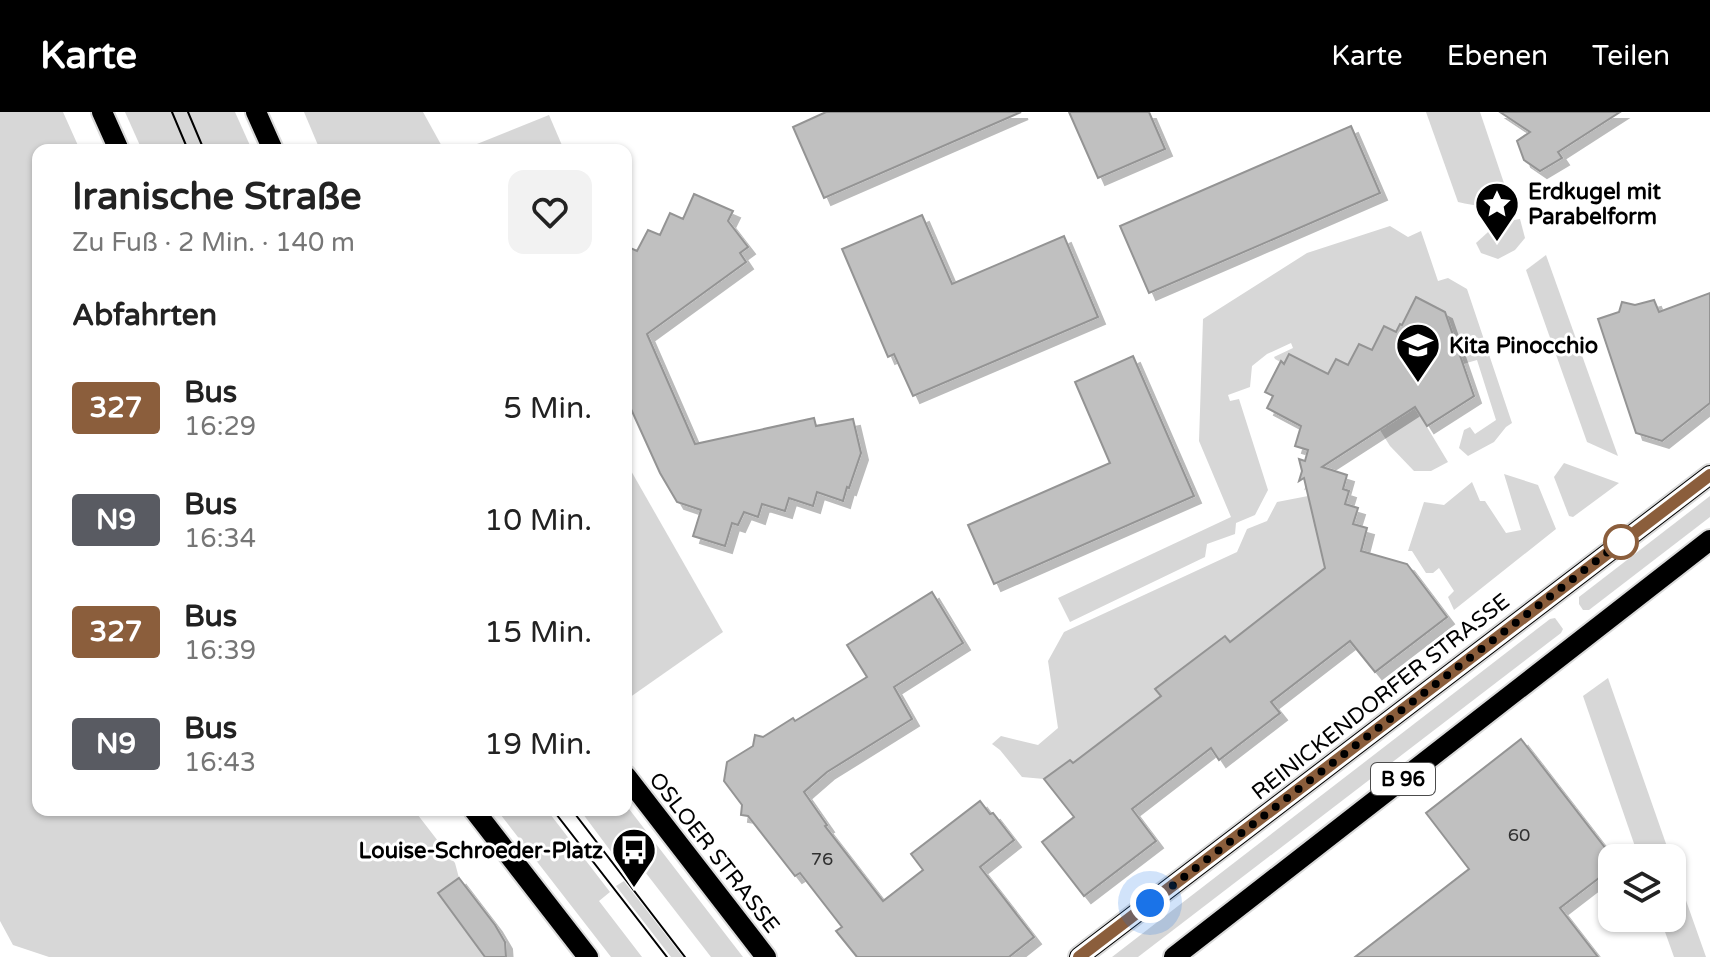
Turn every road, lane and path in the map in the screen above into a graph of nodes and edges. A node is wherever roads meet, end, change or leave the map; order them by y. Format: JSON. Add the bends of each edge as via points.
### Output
{"nodes":[{"id":1,"x":102,"y":112,"type":"edge"},
{"id":2,"x":256,"y":112,"type":"edge"},
{"id":3,"x":116,"y":144,"type":"edge"},
{"id":4,"x":270,"y":144,"type":"edge"},
{"id":5,"x":1710,"y":475,"type":"edge"},
{"id":6,"x":1710,"y":540,"type":"edge"},
{"id":7,"x":632,"y":784,"type":"edge"},
{"id":8,"x":479,"y":816,"type":"edge"},
{"id":9,"x":588,"y":957,"type":"edge"},
{"id":10,"x":766,"y":957,"type":"edge"},
{"id":11,"x":1079,"y":957,"type":"edge"},
{"id":12,"x":1174,"y":957,"type":"edge"}],
"edges":[{"from":1,"to":3,"type":"main road"},
{"from":2,"to":4,"type":"main road"},
{"from":5,"to":11,"type":"main road","name":"REINICKENDORFER STRASSE","number":"B 96"},
{"from":6,"to":12,"type":"main road","number":"B 96"},
{"from":7,"to":10,"type":"main road","name":"OSLOER STRASSE"},
{"from":8,"to":9,"type":"main road"}]}
